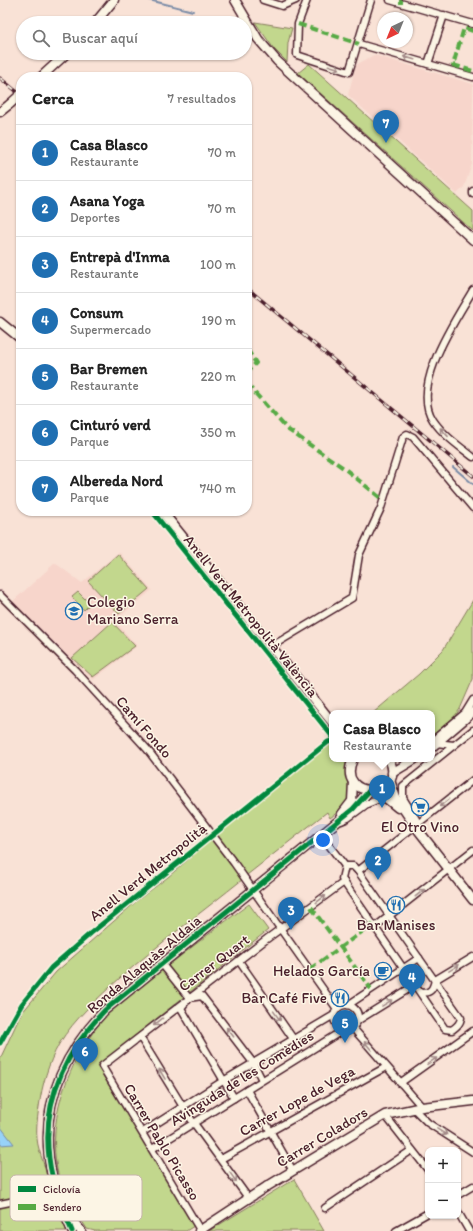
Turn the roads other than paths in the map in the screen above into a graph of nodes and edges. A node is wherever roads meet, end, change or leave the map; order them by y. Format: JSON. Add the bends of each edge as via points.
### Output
{"nodes":[{"id":1,"x":114,"y":0,"type":"edge"},
{"id":2,"x":235,"y":0,"type":"edge"},
{"id":3,"x":263,"y":0,"type":"edge"},
{"id":4,"x":296,"y":0,"type":"edge"},
{"id":5,"x":307,"y":0,"type":"edge"},
{"id":6,"x":372,"y":0,"type":"edge"},
{"id":7,"x":390,"y":0,"type":"edge"},
{"id":8,"x":444,"y":15,"type":"junction"},
{"id":9,"x":101,"y":16,"type":"edge"},
{"id":10,"x":244,"y":16,"type":"edge"},
{"id":11,"x":473,"y":24,"type":"edge"},
{"id":12,"x":252,"y":29,"type":"edge"},
{"id":13,"x":359,"y":44,"type":"junction"},
{"id":14,"x":60,"y":60,"type":"edge"},
{"id":15,"x":428,"y":64,"type":"junction"},
{"id":16,"x":47,"y":72,"type":"edge"},
{"id":17,"x":473,"y":78,"type":"edge"},
{"id":18,"x":16,"y":99,"type":"edge"},
{"id":19,"x":0,"y":112,"type":"edge"},
{"id":20,"x":473,"y":240,"type":"edge"},
{"id":21,"x":473,"y":290,"type":"edge"},
{"id":22,"x":0,"y":322,"type":"edge"},
{"id":23,"x":16,"y":335,"type":"edge"},
{"id":24,"x":473,"y":457,"type":"edge"},
{"id":25,"x":473,"y":508,"type":"edge"},
{"id":26,"x":166,"y":516,"type":"edge"},
{"id":27,"x":0,"y":595,"type":"edge"},
{"id":28,"x":272,"y":646,"type":"junction"},
{"id":29,"x":473,"y":700,"type":"edge"},
{"id":30,"x":473,"y":712,"type":"edge"},
{"id":31,"x":329,"y":718,"type":"edge"},
{"id":32,"x":473,"y":730,"type":"edge"},
{"id":33,"x":435,"y":742,"type":"edge"},
{"id":34,"x":435,"y":742,"type":"edge"},
{"id":35,"x":435,"y":744,"type":"edge"},
{"id":36,"x":454,"y":745,"type":"junction"},
{"id":37,"x":435,"y":760,"type":"edge"},
{"id":38,"x":352,"y":762,"type":"edge"},
{"id":39,"x":390,"y":762,"type":"edge"},
{"id":40,"x":411,"y":762,"type":"edge"},
{"id":41,"x":433,"y":762,"type":"edge"},
{"id":42,"x":391,"y":776,"type":"junction"},
{"id":43,"x":473,"y":780,"type":"edge"},
{"id":44,"x":353,"y":782,"type":"junction"},
{"id":45,"x":373,"y":791,"type":"junction"},
{"id":46,"x":392,"y":801,"type":"junction"},
{"id":47,"x":336,"y":823,"type":"junction"},
{"id":48,"x":415,"y":826,"type":"junction"},
{"id":49,"x":321,"y":835,"type":"junction"},
{"id":50,"x":473,"y":850,"type":"edge"},
{"id":51,"x":345,"y":866,"type":"junction"},
{"id":52,"x":449,"y":869,"type":"junction"},
{"id":53,"x":358,"y":871,"type":"junction"},
{"id":54,"x":344,"y":882,"type":"junction"},
{"id":55,"x":253,"y":889,"type":"junction"},
{"id":56,"x":473,"y":900,"type":"edge"},
{"id":57,"x":390,"y":916,"type":"junction"},
{"id":58,"x":375,"y":927,"type":"junction"},
{"id":59,"x":280,"y":929,"type":"junction"},
{"id":60,"x":473,"y":957,"type":"edge"},
{"id":61,"x":420,"y":958,"type":"junction"},
{"id":62,"x":239,"y":961,"type":"junction"},
{"id":63,"x":161,"y":963,"type":"junction"},
{"id":64,"x":404,"y":969,"type":"junction"},
{"id":65,"x":434,"y":980,"type":"junction"},
{"id":66,"x":415,"y":985,"type":"junction"},
{"id":67,"x":421,"y":993,"type":"junction"},
{"id":68,"x":189,"y":998,"type":"junction"},
{"id":69,"x":348,"y":1005,"type":"junction"},
{"id":70,"x":337,"y":1009,"type":"junction"},
{"id":71,"x":334,"y":1015,"type":"junction"},
{"id":72,"x":357,"y":1020,"type":"junction"},
{"id":73,"x":352,"y":1027,"type":"junction"},
{"id":74,"x":345,"y":1029,"type":"junction"},
{"id":75,"x":473,"y":1032,"type":"edge"},
{"id":76,"x":140,"y":1037,"type":"junction"},
{"id":77,"x":294,"y":1040,"type":"junction"},
{"id":78,"x":254,"y":1064,"type":"junction"},
{"id":79,"x":102,"y":1066,"type":"joint"},
{"id":80,"x":386,"y":1066,"type":"junction"},
{"id":81,"x":262,"y":1080,"type":"junction"},
{"id":82,"x":223,"y":1081,"type":"junction"},
{"id":83,"x":400,"y":1083,"type":"junction"},
{"id":84,"x":247,"y":1090,"type":"junction"},
{"id":85,"x":234,"y":1098,"type":"junction"},
{"id":86,"x":473,"y":1102,"type":"edge"},
{"id":87,"x":182,"y":1107,"type":"junction"},
{"id":88,"x":418,"y":1108,"type":"junction"},
{"id":89,"x":385,"y":1115,"type":"junction"},
{"id":90,"x":194,"y":1123,"type":"junction"},
{"id":91,"x":270,"y":1131,"type":"junction"},
{"id":92,"x":143,"y":1132,"type":"junction"},
{"id":93,"x":152,"y":1149,"type":"junction"},
{"id":94,"x":412,"y":1150,"type":"junction"},
{"id":95,"x":473,"y":1152,"type":"edge"},
{"id":96,"x":221,"y":1159,"type":"junction"},
{"id":97,"x":425,"y":1166,"type":"edge"},
{"id":98,"x":294,"y":1171,"type":"junction"},
{"id":99,"x":52,"y":1175,"type":"edge"},
{"id":100,"x":473,"y":1186,"type":"edge"},
{"id":101,"x":461,"y":1193,"type":"edge"},
{"id":102,"x":249,"y":1199,"type":"junction"},
{"id":103,"x":10,"y":1202,"type":"edge"},
{"id":104,"x":0,"y":1204,"type":"edge"},
{"id":105,"x":325,"y":1208,"type":"dead end"},
{"id":106,"x":425,"y":1215,"type":"edge"},
{"id":107,"x":461,"y":1217,"type":"edge"},
{"id":108,"x":68,"y":1221,"type":"edge"},
{"id":109,"x":72,"y":1221,"type":"edge"},
{"id":110,"x":72,"y":1231,"type":"edge"},
{"id":111,"x":80,"y":1231,"type":"edge"},
{"id":112,"x":200,"y":1231,"type":"edge"},
{"id":113,"x":396,"y":1231,"type":"edge"},
{"id":114,"x":469,"y":1231,"type":"edge"}],
"edges":[{"from":1,"to":9,"type":"street"},
{"from":2,"to":10,"type":"street"},
{"from":3,"to":4,"type":"street","via":[[282,6]]},
{"from":5,"to":13,"type":"street","one_way":true,"via":[[298,24],[296,55],[349,72]]},
{"from":6,"to":13,"type":"street"},
{"from":7,"to":8,"type":"street"},
{"from":8,"to":11,"type":"street"},
{"from":8,"to":15,"type":"street"},
{"from":12,"to":20,"type":"street","via":[[277,61]]},
{"from":15,"to":13,"type":"street","one_way":true},
{"from":14,"to":16,"type":"street"},
{"from":15,"to":17,"type":"street"},
{"from":18,"to":19,"type":"street","bridge":true},
{"from":24,"to":21,"type":"street","one_way":true,"via":[[446,435],[432,418],[427,402],[427,382],[443,343]]},
{"from":22,"to":23,"type":"street"},
{"from":25,"to":28,"type":"street","via":[[407,434],[403,437],[381,508],[359,555],[352,598]]},
{"from":26,"to":28,"type":"street"},
{"from":27,"to":55,"type":"street","name":"Camí Fondo","via":[[75,670],[147,749]]},
{"from":28,"to":31,"type":"street"},
{"from":29,"to":33,"type":"street","via":[[465,713]]},
{"from":30,"to":34,"type":"street"},
{"from":32,"to":36,"type":"street"},
{"from":35,"to":36,"type":"street"},
{"from":36,"to":37,"type":"street"},
{"from":38,"to":44,"type":"street","via":[[350,771]]},
{"from":39,"to":42,"type":"street"},
{"from":40,"to":42,"type":"street"},
{"from":41,"to":48,"type":"street","via":[[403,786],[403,798],[416,819]]},
{"from":42,"to":45,"type":"street","via":[[386,786]]},
{"from":42,"to":48,"type":"street","via":[[396,798]]},
{"from":43,"to":48,"type":"street","one_way":true},
{"from":44,"to":45,"type":"street","via":[[360,788]]},
{"from":44,"to":47,"type":"street","via":[[352,801]]},
{"from":45,"to":46,"type":"street"},
{"from":45,"to":47,"type":"street"},
{"from":46,"to":47,"type":"street","via":[[382,798]]},
{"from":46,"to":48,"type":"street"},
{"from":47,"to":49,"type":"street","name":"Ronda Alaquàs-Aldaia"},
{"from":48,"to":52,"type":"street"},
{"from":48,"to":53,"type":"street"},
{"from":49,"to":51,"type":"street"},
{"from":49,"to":55,"type":"street","name":"Ronda Alaquàs-Aldaia"},
{"from":50,"to":52,"type":"street"},
{"from":51,"to":53,"type":"street","via":[[353,866]]},
{"from":51,"to":54,"type":"street","via":[[342,879]]},
{"from":52,"to":56,"type":"street"},
{"from":57,"to":52,"type":"street","one_way":true},
{"from":53,"to":57,"type":"street"},
{"from":54,"to":58,"type":"street"},
{"from":59,"to":54,"type":"street","name":"Carrer Quart","one_way":true},
{"from":55,"to":59,"type":"street","name":"Camí Fondo"},
{"from":55,"to":63,"type":"street","name":"Ronda Alaquàs-Aldaia"},
{"from":57,"to":58,"type":"street"},
{"from":57,"to":61,"type":"street"},
{"from":58,"to":64,"type":"street"},
{"from":59,"to":62,"type":"street","name":"Carrer Quart"},
{"from":59,"to":70,"type":"street","name":"Camí Fondo"},
{"from":65,"to":60,"type":"street","one_way":true},
{"from":61,"to":64,"type":"street"},
{"from":61,"to":65,"type":"street"},
{"from":62,"to":68,"type":"street","name":"Carrer Quart"},
{"from":62,"to":77,"type":"street","one_way":true},
{"from":63,"to":68,"type":"street"},
{"from":63,"to":99,"type":"street","name":"Ronda Alaquàs-Aldaia","via":[[104,1010],[86,1029],[68,1057],[56,1086],[50,1112],[48,1138]]},
{"from":64,"to":66,"type":"street"},
{"from":64,"to":69,"type":"street"},
{"from":65,"to":67,"type":"street","via":[[431,991]]},
{"from":65,"to":67,"type":"street","via":[[461,1018],[460,1024],[452,1030],[445,1029]]},
{"from":66,"to":67,"type":"street"},
{"from":72,"to":66,"type":"street","one_way":true},
{"from":68,"to":76,"type":"street","name":"Carrer Quart","one_way":true},
{"from":78,"to":68,"type":"street","one_way":true,"via":[[202,996]]},
{"from":68,"to":82,"type":"street","via":[[181,1008]]},
{"from":69,"to":70,"type":"street"},
{"from":69,"to":72,"type":"street","via":[[356,1011]]},
{"from":70,"to":71,"type":"street"},
{"from":71,"to":74,"type":"street","via":[[336,1023]]},
{"from":71,"to":77,"type":"street","name":"Avinguda de les Comèdies"},
{"from":72,"to":73,"type":"street"},
{"from":73,"to":74,"type":"street"},
{"from":80,"to":73,"type":"street","one_way":true},
{"from":74,"to":81,"type":"street","name":"Avinguda de les Comèdies"},
{"from":83,"to":75,"type":"street","one_way":true},
{"from":76,"to":79,"type":"street","name":"Carrer Quart"},
{"from":87,"to":76,"type":"street","one_way":true},
{"from":77,"to":78,"type":"street","name":"Avinguda de les Comèdies"},
{"from":78,"to":81,"type":"street"},
{"from":78,"to":82,"type":"street","name":"Avinguda de les Comèdies"},
{"from":79,"to":92,"type":"street","name":"Carrer Pablo Picasso"},
{"from":80,"to":83,"type":"street"},
{"from":80,"to":91,"type":"street","name":"Carrer Lope de Vega"},
{"from":81,"to":84,"type":"street","name":"Avinguda de les Comèdies"},
{"from":82,"to":85,"type":"street"},
{"from":82,"to":87,"type":"street","name":"Avinguda de les Comèdies"},
{"from":83,"to":88,"type":"street"},
{"from":84,"to":85,"type":"street","name":"Avinguda de les Comèdies"},
{"from":84,"to":91,"type":"street"},
{"from":85,"to":90,"type":"street","name":"Avinguda de les Comèdies"},
{"from":86,"to":88,"type":"street","name":"Carrer Coladors"},
{"from":87,"to":90,"type":"street"},
{"from":87,"to":92,"type":"street","name":"Avinguda de les Comèdies"},
{"from":88,"to":89,"type":"street","name":"Carrer Coladors"},
{"from":88,"to":95,"type":"street","one_way":true,"via":[[428,1124]]},
{"from":89,"to":94,"type":"street"},
{"from":89,"to":98,"type":"street","name":"Carrer Coladors"},
{"from":90,"to":93,"type":"street","name":"Avinguda de les Comèdies"},
{"from":90,"to":96,"type":"street"},
{"from":91,"to":96,"type":"street","name":"Carrer Lope de Vega"},
{"from":91,"to":98,"type":"street"},
{"from":92,"to":93,"type":"street","name":"Carrer Pablo Picasso"},
{"from":93,"to":112,"type":"street","name":"Carrer Pablo Picasso"},
{"from":94,"to":97,"type":"street"},
{"from":94,"to":105,"type":"street"},
{"from":96,"to":102,"type":"street","one_way":true},
{"from":98,"to":102,"type":"street","name":"Carrer Coladors"},
{"from":100,"to":101,"type":"street"},
{"from":102,"to":112,"type":"street","name":"Carrer Coladors"},
{"from":103,"to":104,"type":"street"},
{"from":106,"to":113,"type":"street"},
{"from":107,"to":114,"type":"street"},
{"from":108,"to":110,"type":"street","name":"Ronda Alaquàs-Aldaia"},
{"from":109,"to":111,"type":"street","name":"Ronda Alaquàs-Aldaia"}]}
